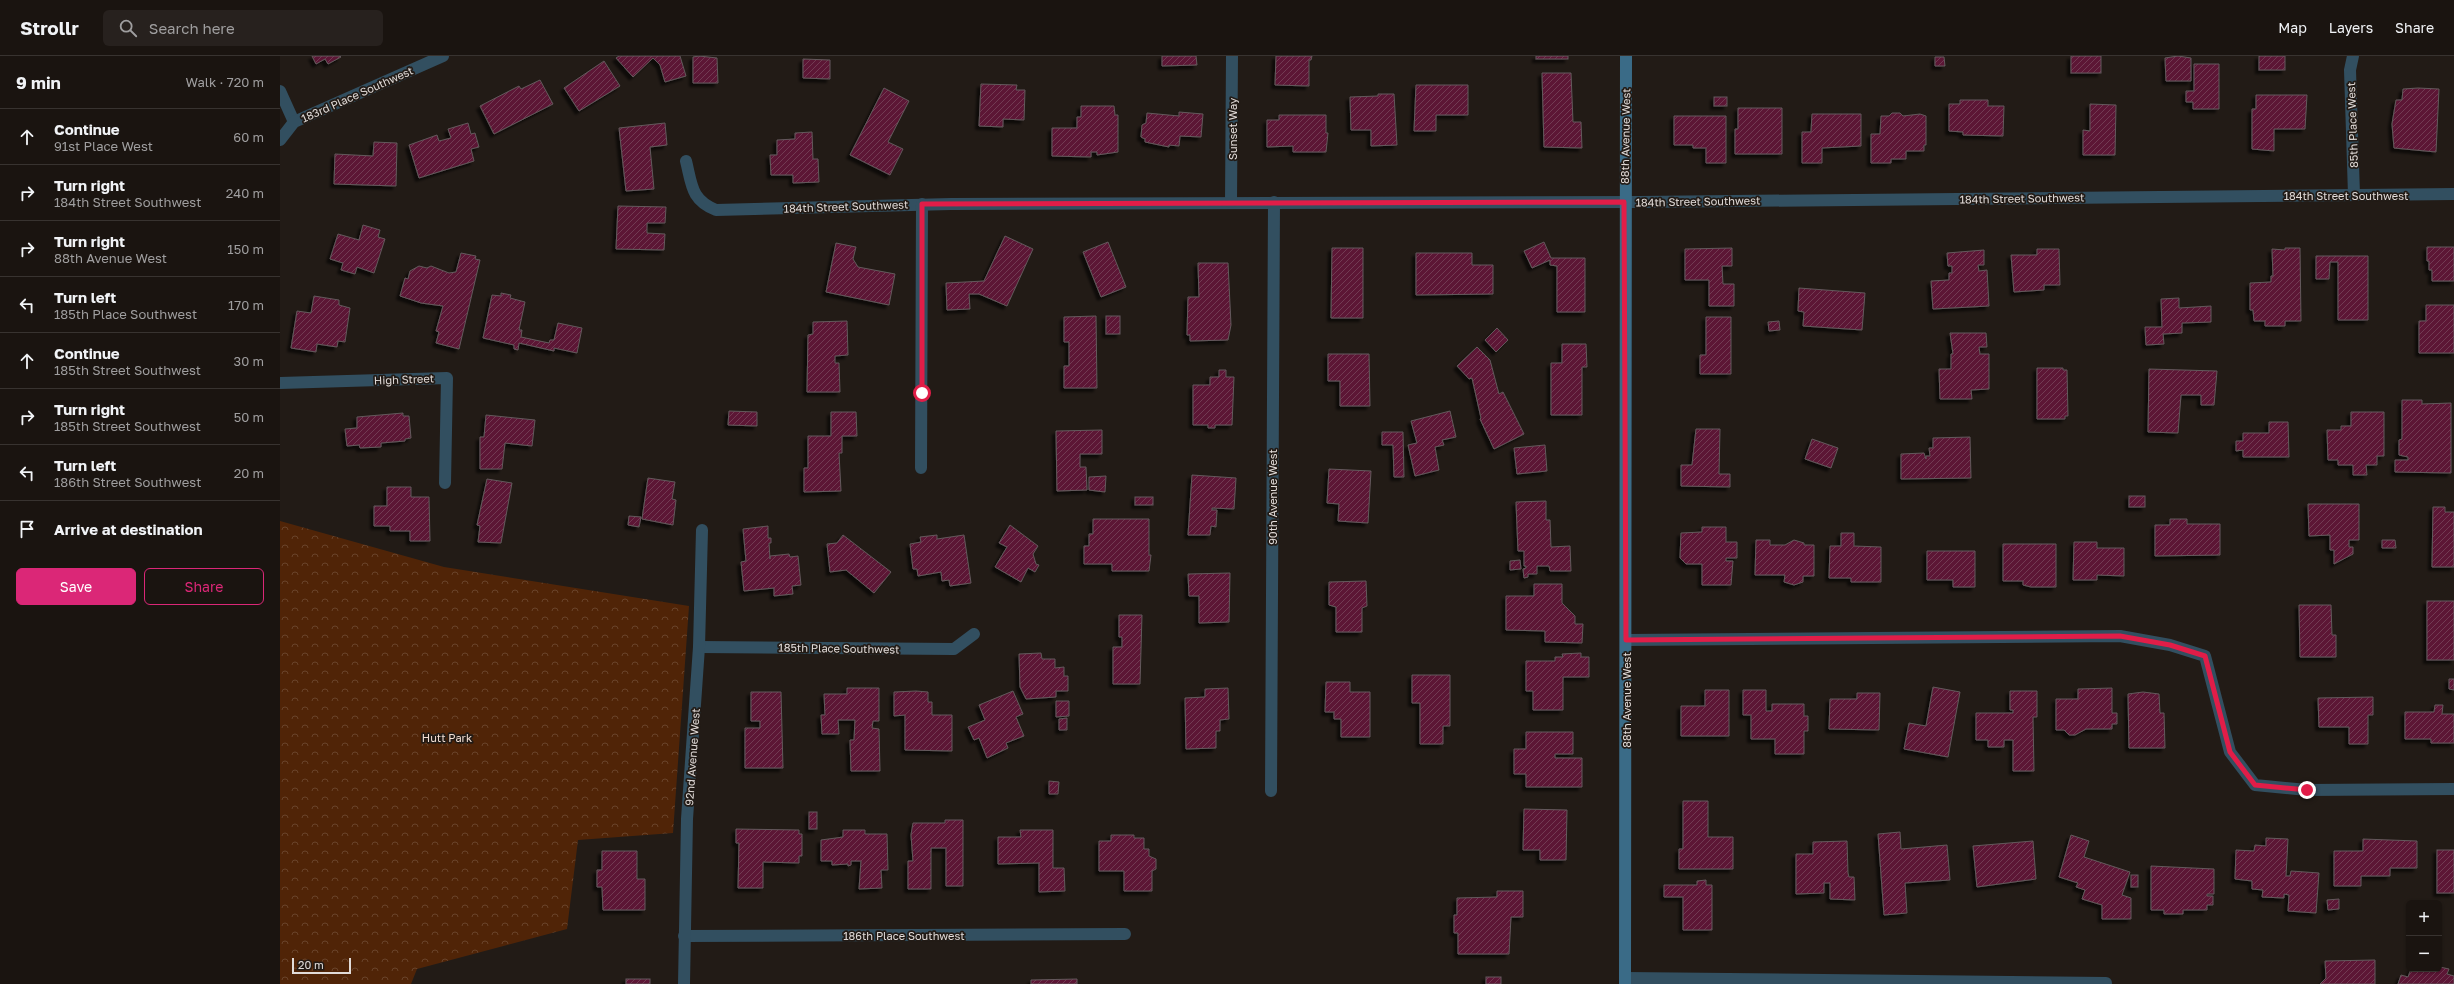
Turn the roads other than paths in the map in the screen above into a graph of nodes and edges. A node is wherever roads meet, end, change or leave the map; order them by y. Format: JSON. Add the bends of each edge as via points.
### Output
{"nodes":[{"id":1,"x":443,"y":56,"type":"edge"},
{"id":2,"x":1232,"y":56,"type":"edge"},
{"id":3,"x":1626,"y":56,"type":"edge"},
{"id":4,"x":2353,"y":56,"type":"edge"},
{"id":5,"x":280,"y":91,"type":"edge"},
{"id":6,"x":294,"y":122,"type":"junction"},
{"id":7,"x":280,"y":140,"type":"edge"},
{"id":8,"x":686,"y":162,"type":"dead end"},
{"id":9,"x":2454,"y":194,"type":"edge"},
{"id":10,"x":2354,"y":195,"type":"junction"},
{"id":11,"x":1231,"y":202,"type":"junction"},
{"id":12,"x":1274,"y":202,"type":"junction"},
{"id":13,"x":1624,"y":202,"type":"junction"},
{"id":14,"x":922,"y":204,"type":"junction"},
{"id":15,"x":280,"y":383,"type":"edge"},
{"id":16,"x":921,"y":468,"type":"dead end"},
{"id":17,"x":445,"y":483,"type":"dead end"},
{"id":18,"x":702,"y":530,"type":"dead end"},
{"id":19,"x":974,"y":634,"type":"dead end"},
{"id":20,"x":1626,"y":640,"type":"junction"},
{"id":21,"x":699,"y":647,"type":"junction"},
{"id":22,"x":2454,"y":789,"type":"edge"},
{"id":23,"x":1271,"y":791,"type":"dead end"},
{"id":24,"x":1125,"y":934,"type":"dead end"},
{"id":25,"x":684,"y":936,"type":"junction"},
{"id":26,"x":1625,"y":981,"type":"edge"},
{"id":27,"x":2106,"y":982,"type":"dead end"},
{"id":28,"x":684,"y":984,"type":"edge"}],
"edges":[{"from":1,"to":6,"type":"street","name":"183rd Place Southwest"},
{"from":2,"to":11,"type":"street","name":"Sunset Way"},
{"from":3,"to":13,"type":"street","name":"88th Avenue West"},
{"from":4,"to":10,"type":"street","name":"85th Place West","via":[[2350,70]]},
{"from":5,"to":6,"type":"street"},
{"from":6,"to":7,"type":"street"},
{"from":8,"to":14,"type":"street","name":"184th Street Southwest","via":[[695,195],[703,204],[716,210]]},
{"from":9,"to":10,"type":"street","name":"184th Street Southwest"},
{"from":10,"to":13,"type":"street","name":"184th Street Southwest"},
{"from":11,"to":12,"type":"street","name":"184th Street Southwest"},
{"from":11,"to":14,"type":"street","name":"184th Street Southwest"},
{"from":12,"to":13,"type":"street","name":"184th Street Southwest"},
{"from":12,"to":23,"type":"street","name":"90th Avenue West"},
{"from":13,"to":20,"type":"street","name":"88th Avenue West"},
{"from":14,"to":16,"type":"street"},
{"from":15,"to":17,"type":"street","name":"High Street","via":[[447,378]]},
{"from":18,"to":21,"type":"street","name":"92nd Avenue West"},
{"from":19,"to":21,"type":"street","name":"185th Place Southwest","via":[[954,649]]},
{"from":20,"to":22,"type":"street","via":[[2120,636],[2170,645],[2205,656],[2230,752],[2255,785],[2307,790]]},
{"from":20,"to":26,"type":"street","name":"88th Avenue West"},
{"from":21,"to":25,"type":"street","name":"92nd Avenue West","via":[[687,819]]},
{"from":24,"to":25,"type":"street","name":"186th Place Southwest"},
{"from":25,"to":28,"type":"street","name":"92nd Avenue West"},
{"from":26,"to":27,"type":"street"}]}
